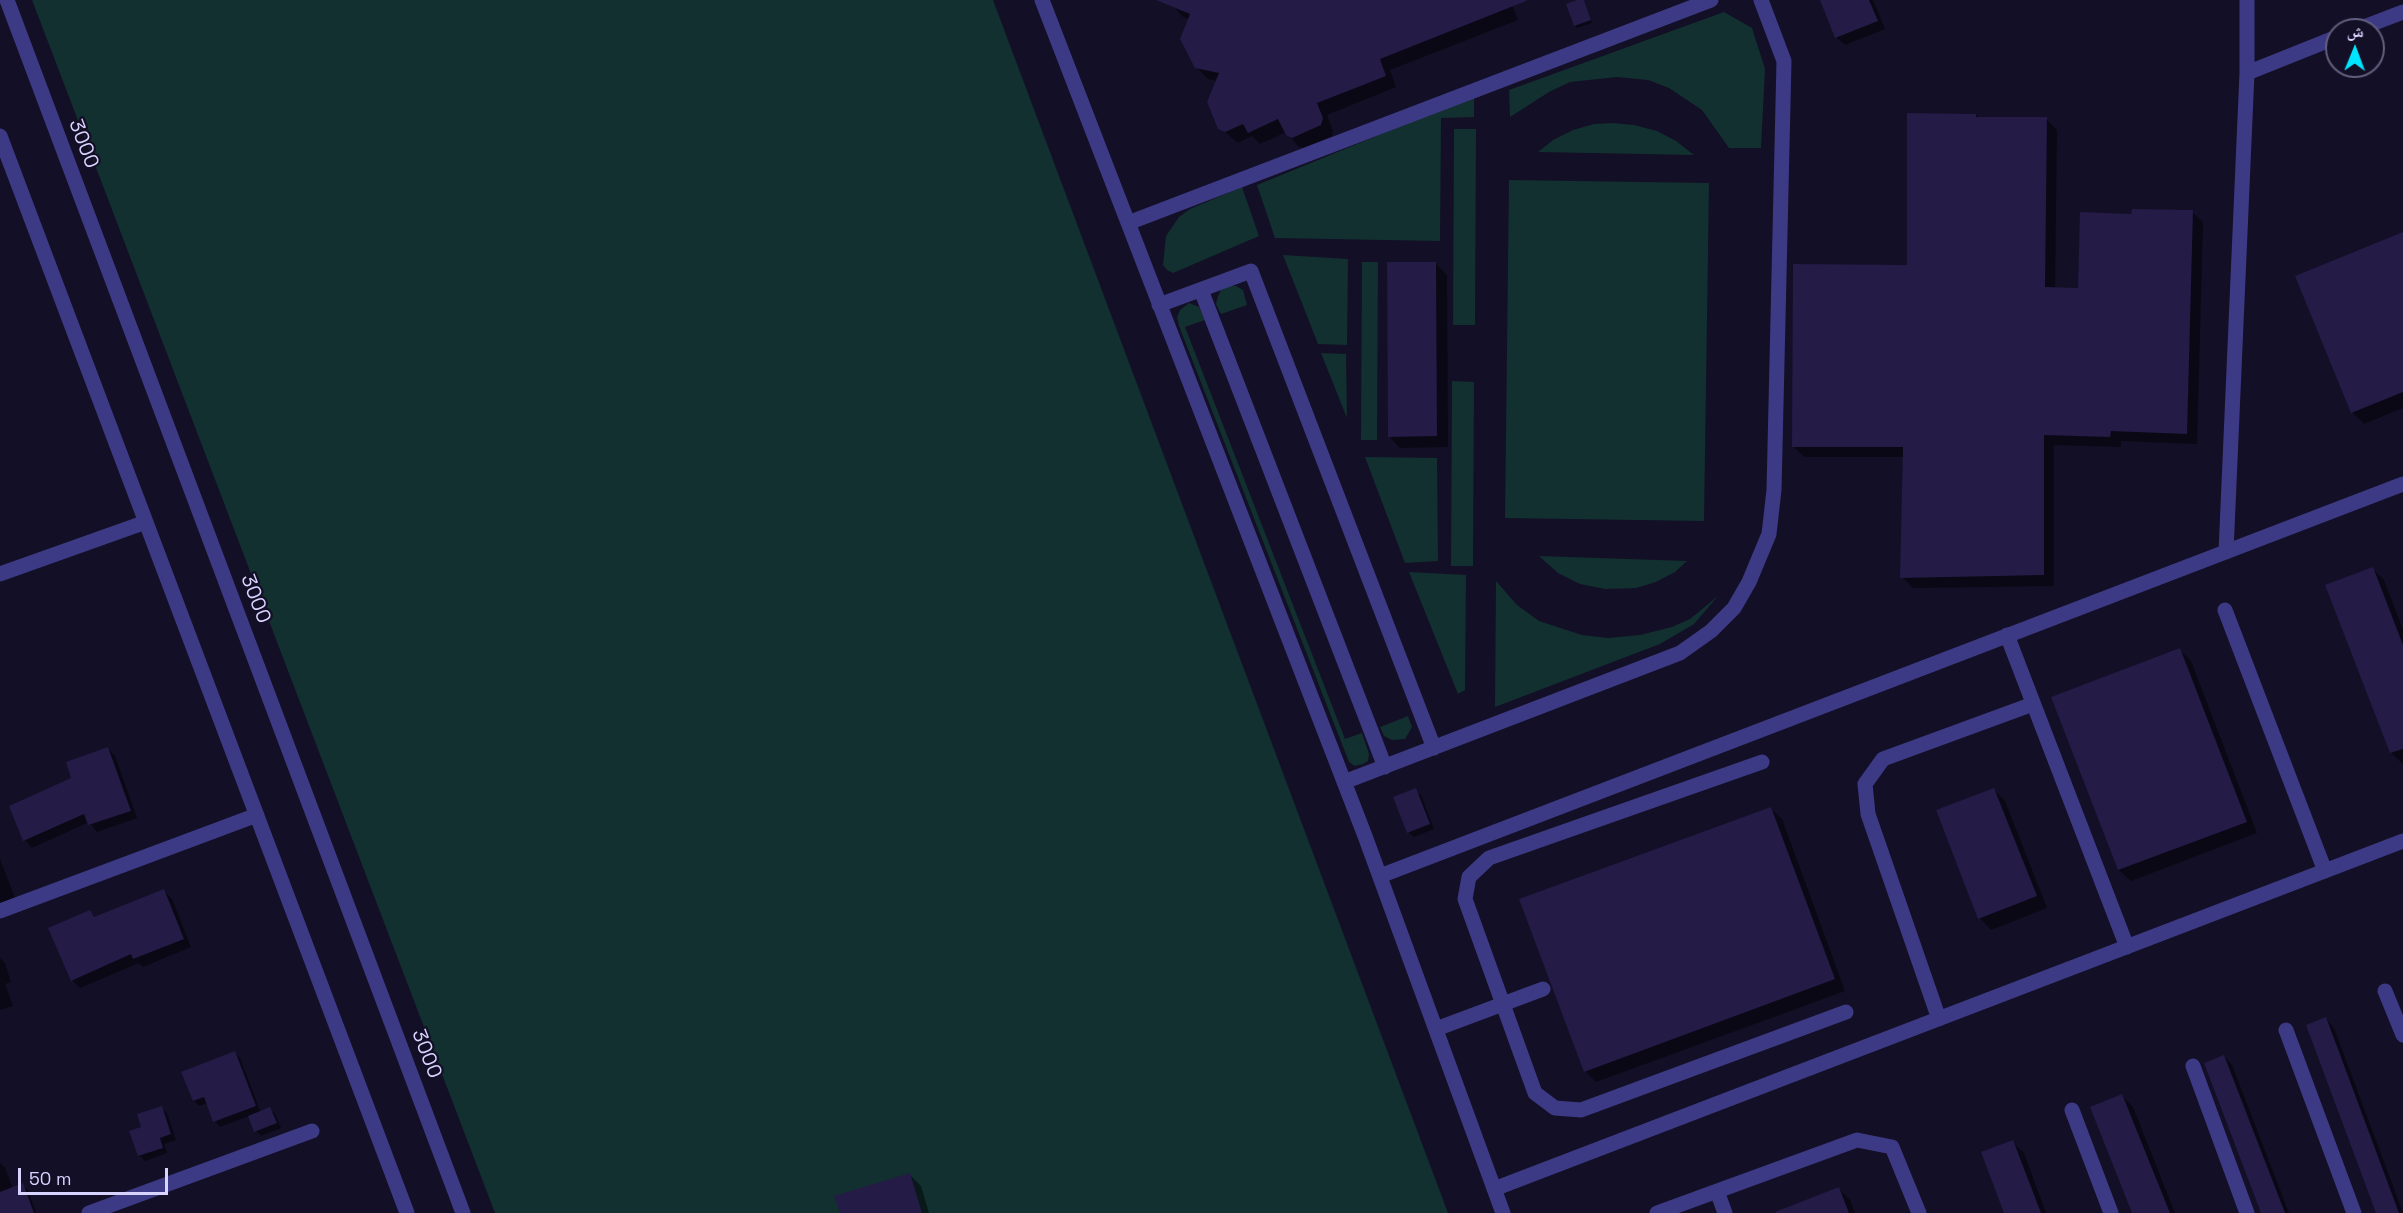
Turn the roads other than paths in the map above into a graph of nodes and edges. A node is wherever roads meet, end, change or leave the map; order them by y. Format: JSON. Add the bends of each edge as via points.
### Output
{"nodes":[{"id":1,"x":7,"y":0,"type":"edge"},
{"id":2,"x":1042,"y":0,"type":"edge"},
{"id":3,"x":1711,"y":0,"type":"edge"},
{"id":4,"x":1761,"y":0,"type":"edge"},
{"id":5,"x":2247,"y":0,"type":"edge"},
{"id":6,"x":2403,"y":12,"type":"edge"},
{"id":7,"x":2385,"y":19,"type":"edge"},
{"id":8,"x":2325,"y":43,"type":"edge"},
{"id":9,"x":2247,"y":73,"type":"junction"},
{"id":10,"x":0,"y":136,"type":"edge"},
{"id":11,"x":1128,"y":223,"type":"junction"},
{"id":12,"x":1201,"y":290,"type":"junction"},
{"id":13,"x":1159,"y":305,"type":"junction"},
{"id":14,"x":2403,"y":484,"type":"edge"},
{"id":15,"x":146,"y":522,"type":"junction"},
{"id":16,"x":2226,"y":552,"type":"junction"},
{"id":17,"x":0,"y":574,"type":"edge"},
{"id":18,"x":2225,"y":610,"type":"dead end"},
{"id":19,"x":2007,"y":635,"type":"junction"},
{"id":20,"x":2033,"y":704,"type":"junction"},
{"id":21,"x":1434,"y":748,"type":"junction"},
{"id":22,"x":1762,"y":762,"type":"dead end"},
{"id":23,"x":1385,"y":767,"type":"junction"},
{"id":24,"x":1344,"y":782,"type":"junction"},
{"id":25,"x":257,"y":815,"type":"junction"},
{"id":26,"x":2403,"y":841,"type":"edge"},
{"id":27,"x":2325,"y":871,"type":"junction"},
{"id":28,"x":1380,"y":876,"type":"junction"},
{"id":29,"x":0,"y":911,"type":"edge"},
{"id":30,"x":2127,"y":947,"type":"junction"},
{"id":31,"x":1543,"y":989,"type":"dead end"},
{"id":32,"x":2385,"y":991,"type":"dead end"},
{"id":33,"x":1503,"y":1004,"type":"junction"},
{"id":34,"x":1846,"y":1012,"type":"dead end"},
{"id":35,"x":1940,"y":1019,"type":"junction"},
{"id":36,"x":1436,"y":1029,"type":"junction"},
{"id":37,"x":2286,"y":1030,"type":"dead end"},
{"id":38,"x":2403,"y":1035,"type":"edge"},
{"id":39,"x":2193,"y":1066,"type":"dead end"},
{"id":40,"x":2072,"y":1110,"type":"dead end"},
{"id":41,"x":312,"y":1131,"type":"dead end"},
{"id":42,"x":1494,"y":1189,"type":"junction"},
{"id":43,"x":1717,"y":1191,"type":"junction"},
{"id":44,"x":127,"y":1207,"type":"edge"},
{"id":45,"x":89,"y":1213,"type":"edge"},
{"id":46,"x":407,"y":1213,"type":"edge"},
{"id":47,"x":463,"y":1213,"type":"edge"},
{"id":48,"x":1503,"y":1213,"type":"edge"},
{"id":49,"x":1657,"y":1213,"type":"edge"},
{"id":50,"x":1725,"y":1213,"type":"edge"},
{"id":51,"x":1919,"y":1213,"type":"edge"},
{"id":52,"x":2111,"y":1213,"type":"edge"},
{"id":53,"x":2247,"y":1213,"type":"edge"},
{"id":54,"x":2354,"y":1213,"type":"edge"}],
"edges":[{"from":1,"to":47,"type":"street","name":"3000"},
{"from":2,"to":11,"type":"street"},
{"from":3,"to":11,"type":"street"},
{"from":4,"to":21,"type":"street","via":[[1784,61],[1774,490],[1769,534],[1749,582],[1734,608],[1680,653]]},
{"from":5,"to":9,"type":"street"},
{"from":6,"to":7,"type":"street"},
{"from":8,"to":9,"type":"street"},
{"from":9,"to":16,"type":"street"},
{"from":10,"to":15,"type":"street"},
{"from":11,"to":13,"type":"street"},
{"from":12,"to":13,"type":"street"},
{"from":12,"to":21,"type":"street","via":[[1251,270]]},
{"from":12,"to":23,"type":"street"},
{"from":13,"to":24,"type":"street"},
{"from":14,"to":16,"type":"street"},
{"from":15,"to":17,"type":"street"},
{"from":15,"to":25,"type":"street"},
{"from":16,"to":19,"type":"street"},
{"from":18,"to":27,"type":"street"},
{"from":19,"to":20,"type":"street"},
{"from":19,"to":28,"type":"street"},
{"from":20,"to":30,"type":"street"},
{"from":20,"to":35,"type":"street","via":[[1883,759],[1865,784],[1868,814]]},
{"from":21,"to":23,"type":"street"},
{"from":22,"to":33,"type":"street","via":[[1489,858],[1469,878],[1465,899]]},
{"from":23,"to":24,"type":"street"},
{"from":24,"to":28,"type":"street"},
{"from":25,"to":29,"type":"street"},
{"from":25,"to":46,"type":"street"},
{"from":26,"to":27,"type":"street"},
{"from":27,"to":30,"type":"street"},
{"from":28,"to":36,"type":"street"},
{"from":30,"to":35,"type":"street"},
{"from":31,"to":33,"type":"street"},
{"from":32,"to":38,"type":"street"},
{"from":33,"to":34,"type":"street","via":[[1535,1093],[1556,1107],[1581,1110]]},
{"from":33,"to":36,"type":"street"},
{"from":35,"to":42,"type":"street"},
{"from":36,"to":42,"type":"street"},
{"from":37,"to":54,"type":"street"},
{"from":39,"to":53,"type":"street"},
{"from":40,"to":52,"type":"street"},
{"from":41,"to":44,"type":"street"},
{"from":42,"to":48,"type":"street"},
{"from":43,"to":49,"type":"street"},
{"from":43,"to":50,"type":"street"},
{"from":43,"to":51,"type":"street","via":[[1857,1140],[1892,1147]]},
{"from":44,"to":45,"type":"street"}]}
